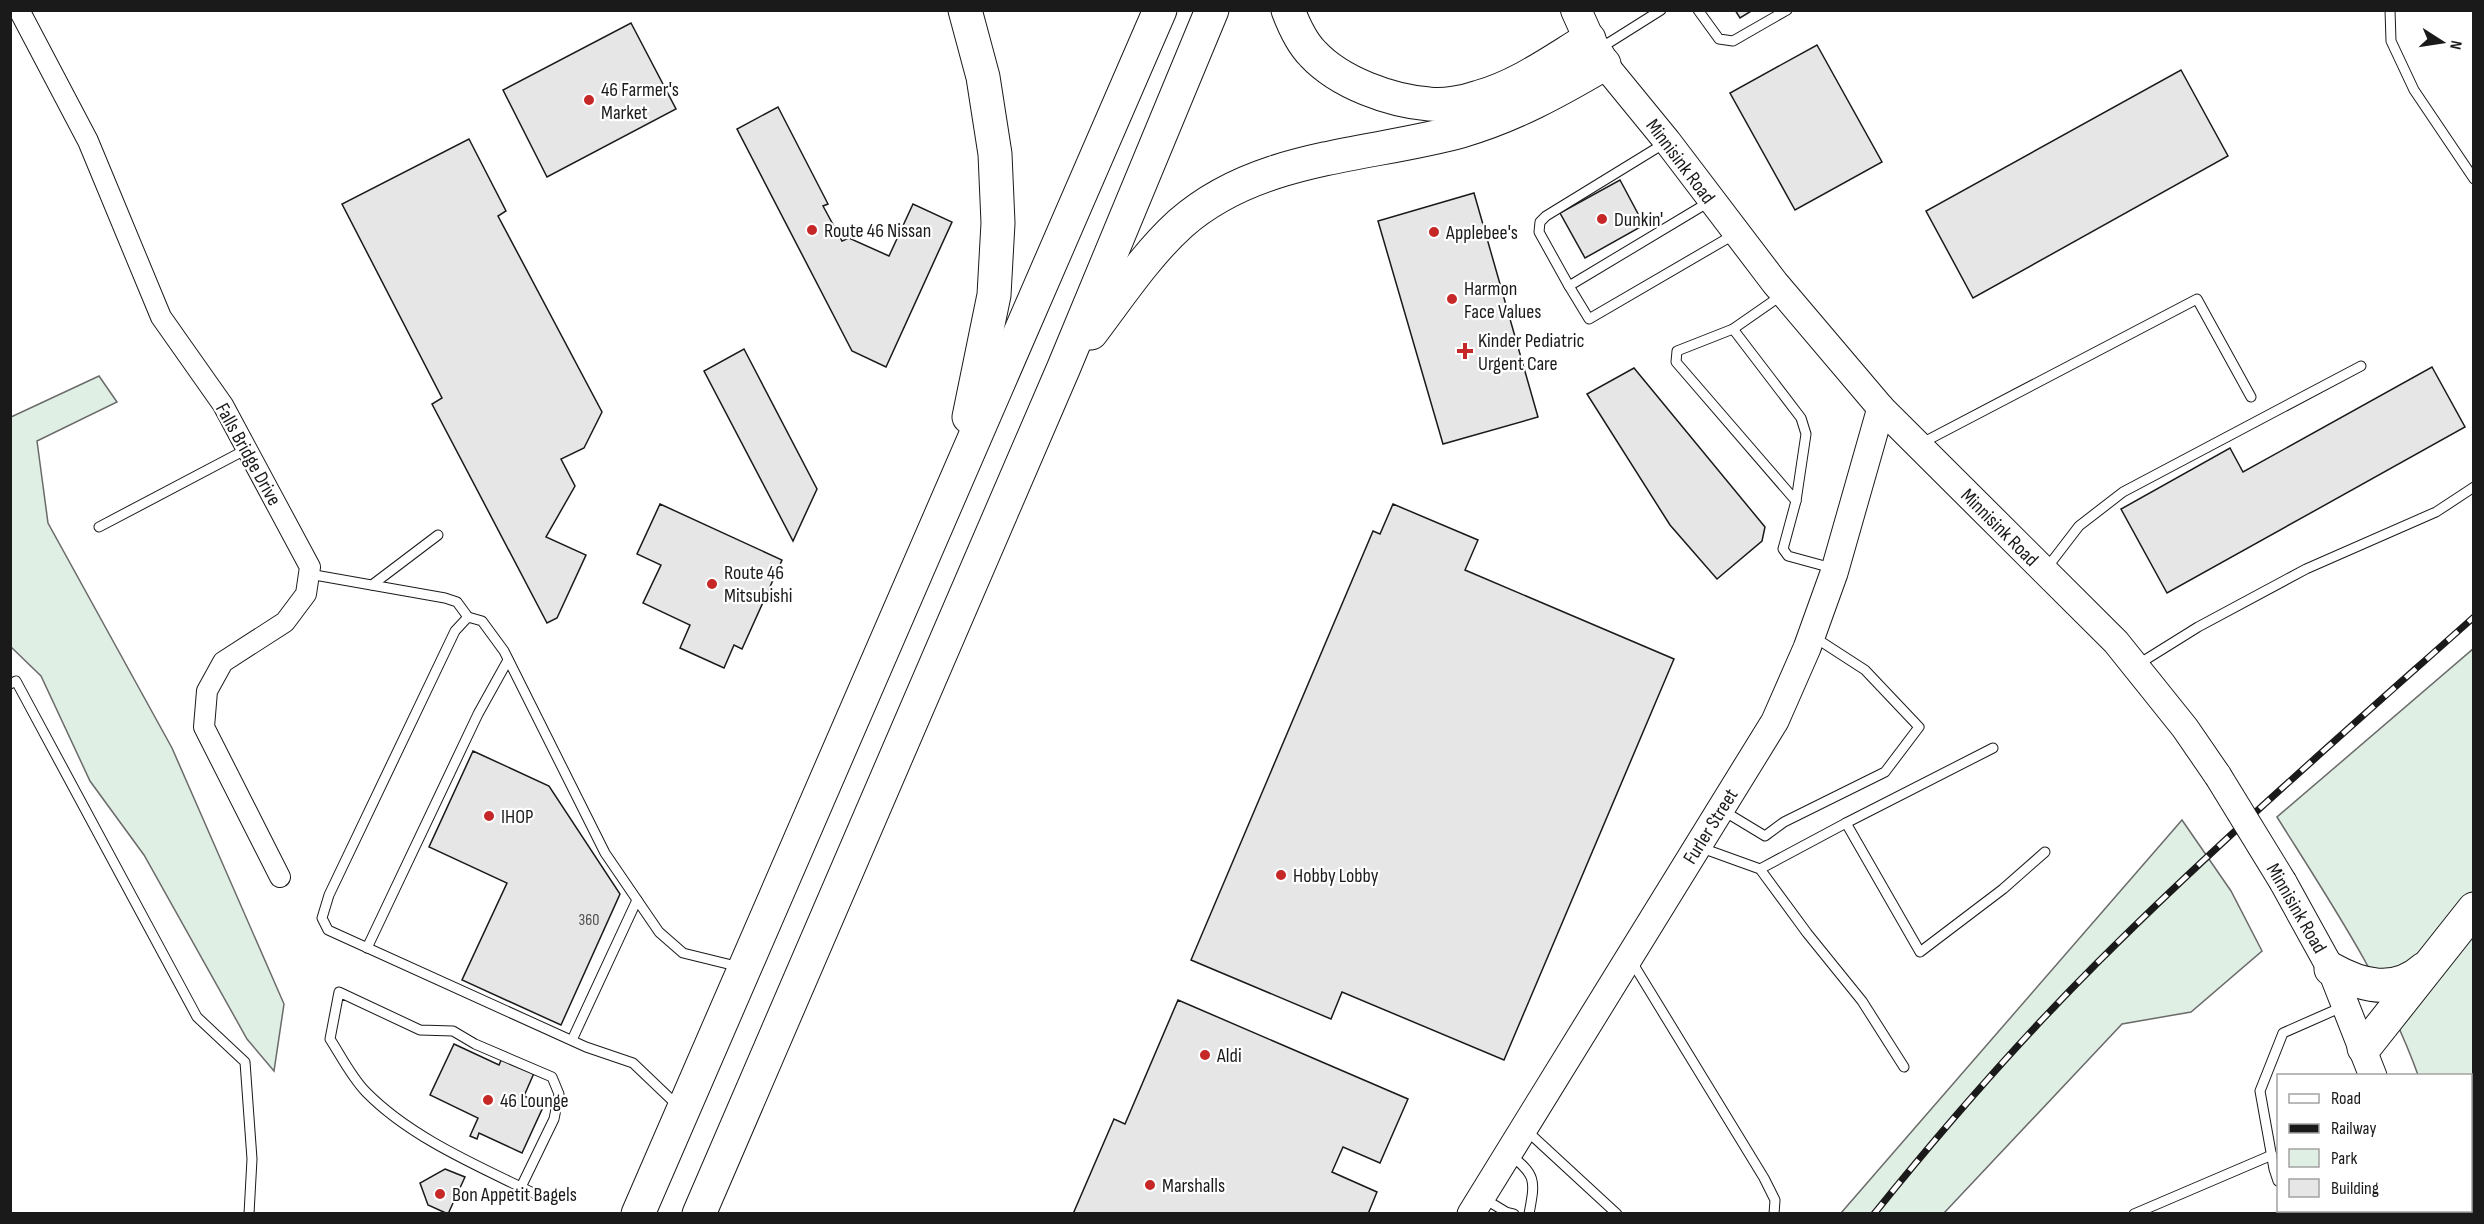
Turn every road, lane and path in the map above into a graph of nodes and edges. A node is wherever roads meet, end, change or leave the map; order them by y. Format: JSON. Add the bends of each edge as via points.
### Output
{"nodes":[{"id":1,"x":19,"y":10,"type":"edge"},
{"id":2,"x":965,"y":10,"type":"edge"},
{"id":3,"x":1160,"y":10,"type":"edge"},
{"id":4,"x":1212,"y":10,"type":"edge"},
{"id":5,"x":1288,"y":10,"type":"edge"},
{"id":6,"x":1661,"y":10,"type":"edge"},
{"id":7,"x":1698,"y":10,"type":"edge"},
{"id":8,"x":1787,"y":10,"type":"edge"},
{"id":9,"x":2390,"y":10,"type":"edge"},
{"id":10,"x":1591,"y":41,"type":"edge"},
{"id":11,"x":1667,"y":141,"type":"junction"},
{"id":12,"x":2474,"y":179,"type":"edge"},
{"id":13,"x":1711,"y":201,"type":"junction"},
{"id":14,"x":1736,"y":233,"type":"junction"},
{"id":15,"x":1569,"y":286,"type":"junction"},
{"id":16,"x":1784,"y":294,"type":"junction"},
{"id":17,"x":1733,"y":330,"type":"junction"},
{"id":18,"x":2361,"y":366,"type":"dead end"},
{"id":19,"x":1064,"y":367,"type":"junction"},
{"id":20,"x":2251,"y":397,"type":"dead end"},
{"id":21,"x":1881,"y":408,"type":"junction"},
{"id":22,"x":1918,"y":445,"type":"junction"},
{"id":23,"x":247,"y":448,"type":"junction"},
{"id":24,"x":956,"y":481,"type":"junction"},
{"id":25,"x":2474,"y":487,"type":"edge"},
{"id":26,"x":1796,"y":501,"type":"junction"},
{"id":27,"x":99,"y":527,"type":"dead end"},
{"id":28,"x":438,"y":536,"type":"dead end"},
{"id":29,"x":1835,"y":569,"type":"junction"},
{"id":30,"x":2045,"y":571,"type":"junction"},
{"id":31,"x":309,"y":574,"type":"junction"},
{"id":32,"x":372,"y":585,"type":"junction"},
{"id":33,"x":468,"y":617,"type":"junction"},
{"id":34,"x":1812,"y":636,"type":"junction"},
{"id":35,"x":508,"y":660,"type":"junction"},
{"id":36,"x":2136,"y":665,"type":"junction"},
{"id":37,"x":10,"y":684,"type":"edge"},
{"id":38,"x":1993,"y":748,"type":"dead end"},
{"id":39,"x":1721,"y":809,"type":"junction"},
{"id":40,"x":1846,"y":823,"type":"junction"},
{"id":41,"x":1698,"y":846,"type":"junction"},
{"id":42,"x":2045,"y":852,"type":"dead end"},
{"id":43,"x":1760,"y":869,"type":"junction"},
{"id":44,"x":280,"y":877,"type":"dead end"},
{"id":45,"x":637,"y":900,"type":"junction"},
{"id":46,"x":2474,"y":909,"type":"edge"},
{"id":47,"x":367,"y":948,"type":"junction"},
{"id":48,"x":2437,"y":955,"type":"junction"},
{"id":49,"x":1629,"y":957,"type":"junction"},
{"id":50,"x":745,"y":968,"type":"junction"},
{"id":51,"x":2331,"y":969,"type":"junction"},
{"id":52,"x":2347,"y":1005,"type":"junction"},
{"id":53,"x":572,"y":1040,"type":"junction"},
{"id":54,"x":2368,"y":1062,"type":"edge"},
{"id":55,"x":1904,"y":1067,"type":"dead end"},
{"id":56,"x":683,"y":1111,"type":"junction"},
{"id":57,"x":1524,"y":1128,"type":"junction"},
{"id":58,"x":1508,"y":1153,"type":"junction"},
{"id":59,"x":2272,"y":1155,"type":"junction"},
{"id":60,"x":2277,"y":1177,"type":"edge"},
{"id":61,"x":521,"y":1187,"type":"junction"},
{"id":62,"x":539,"y":1196,"type":"dead end"},
{"id":63,"x":1476,"y":1205,"type":"edge"},
{"id":64,"x":249,"y":1214,"type":"edge"},
{"id":65,"x":638,"y":1214,"type":"edge"},
{"id":66,"x":699,"y":1214,"type":"edge"},
{"id":67,"x":1514,"y":1214,"type":"edge"},
{"id":68,"x":1529,"y":1214,"type":"edge"},
{"id":69,"x":1617,"y":1214,"type":"edge"},
{"id":70,"x":1774,"y":1214,"type":"edge"},
{"id":71,"x":2134,"y":1214,"type":"edge"}],
"edges":[{"from":1,"to":23,"type":"street","name":"Falls Bridge Drive","via":[[88,141],[161,318],[223,405]]},
{"from":2,"to":24,"type":"highway","via":[[983,77],[994,143],[998,223],[994,295]]},
{"from":3,"to":24,"type":"highway"},
{"from":4,"to":19,"type":"highway"},
{"from":5,"to":10,"type":"highway","via":[[1313,55],[1336,73],[1365,88],[1432,105],[1479,98],[1507,87]]},
{"from":6,"to":10,"type":"lane"},
{"from":7,"to":8,"type":"lane","via":[[1719,39],[1733,41]]},
{"from":9,"to":12,"type":"lane","via":[[2391,42],[2414,90]]},
{"from":10,"to":11,"type":"street","name":"Minnisink Road"},
{"from":10,"to":19,"type":"highway","via":[[1551,95],[1491,122],[1278,170],[1238,186],[1174,231]]},
{"from":11,"to":13,"type":"street","name":"Minnisink Road"},
{"from":11,"to":15,"type":"lane","via":[[1540,222],[1539,232]]},
{"from":13,"to":14,"type":"street","name":"Minnisink Road"},
{"from":13,"to":15,"type":"lane"},
{"from":14,"to":15,"type":"lane","via":[[1589,319]]},
{"from":14,"to":16,"type":"street","name":"Minnisink Road"},
{"from":16,"to":17,"type":"lane"},
{"from":16,"to":21,"type":"street","name":"Minnisink Road"},
{"from":17,"to":26,"type":"lane","via":[[1801,418],[1806,434]]},
{"from":17,"to":26,"type":"lane","via":[[1677,351],[1677,362]]},
{"from":18,"to":30,"type":"lane","via":[[2123,492],[2079,526]]},
{"from":19,"to":66,"type":"highway"},
{"from":20,"to":22,"type":"lane","via":[[2197,298]]},
{"from":21,"to":22,"type":"street","name":"Minnisink Road"},
{"from":21,"to":29,"type":"street","name":"Furler Street"},
{"from":22,"to":30,"type":"street","name":"Minnisink Road"},
{"from":23,"to":27,"type":"lane"},
{"from":23,"to":31,"type":"street","name":"Falls Bridge Drive","via":[[310,567]]},
{"from":24,"to":50,"type":"highway"},
{"from":25,"to":36,"type":"lane","via":[[2436,512],[2306,569]]},
{"from":26,"to":29,"type":"lane","via":[[1783,549],[1788,556]]},
{"from":28,"to":32,"type":"lane"},
{"from":29,"to":34,"type":"street","name":"Furler Street"},
{"from":30,"to":36,"type":"street","name":"Minnisink Road"},
{"from":31,"to":32,"type":"lane"},
{"from":31,"to":44,"type":"street","via":[[306,594],[285,622],[223,662],[207,691],[204,727]]},
{"from":32,"to":33,"type":"lane","via":[[446,598],[457,602]]},
{"from":33,"to":35,"type":"lane","via":[[482,621]]},
{"from":33,"to":47,"type":"lane","via":[[455,632],[329,895],[322,918],[328,930]]},
{"from":34,"to":39,"type":"street","name":"Furler Street","via":[[1775,721]]},
{"from":34,"to":39,"type":"lane","via":[[1865,670],[1919,727],[1885,772],[1784,822],[1765,836]]},
{"from":35,"to":45,"type":"lane","via":[[605,853]]},
{"from":35,"to":47,"type":"lane","via":[[478,714]]},
{"from":36,"to":51,"type":"street","name":"Minnisink Road","bridge":true,"via":[[2218,776]]},
{"from":37,"to":64,"type":"lane","via":[[16,681],[197,1017],[244,1062],[252,1159]]},
{"from":38,"to":40,"type":"lane"},
{"from":39,"to":41,"type":"street","name":"Furler Street"},
{"from":40,"to":42,"type":"lane","via":[[1920,952]]},
{"from":40,"to":43,"type":"lane"},
{"from":41,"to":43,"type":"lane"},
{"from":41,"to":49,"type":"street","name":"Furler Street"},
{"from":43,"to":55,"type":"lane","via":[[1862,1001]]},
{"from":45,"to":50,"type":"lane","via":[[659,932],[683,953]]},
{"from":45,"to":53,"type":"lane"},
{"from":46,"to":48,"type":"highway"},
{"from":47,"to":53,"type":"lane"},
{"from":48,"to":51,"type":"highway","via":[[2422,971],[2394,985],[2363,984]]},
{"from":48,"to":54,"type":"highway"},
{"from":49,"to":57,"type":"street","name":"Furler Street"},
{"from":49,"to":70,"type":"lane","via":[[1764,1178],[1776,1200]]},
{"from":50,"to":56,"type":"highway"},
{"from":51,"to":52,"type":"street","name":"Minnisink Road"},
{"from":52,"to":54,"type":"street","name":"Minnisink Road"},
{"from":52,"to":59,"type":"lane","via":[[2283,1033],[2260,1091]]},
{"from":53,"to":56,"type":"lane","via":[[633,1063]]},
{"from":56,"to":65,"type":"highway"},
{"from":57,"to":58,"type":"street","name":"Furler Street"},
{"from":57,"to":69,"type":"lane"},
{"from":58,"to":63,"type":"street","name":"Furler Street"},
{"from":58,"to":68,"type":"lane","via":[[1528,1169],[1534,1190]]},
{"from":59,"to":60,"type":"lane"},
{"from":59,"to":71,"type":"lane"},
{"from":61,"to":61,"type":"lane","via":[[554,1119],[559,1094],[552,1077],[453,1031],[420,1030],[339,992],[330,1039],[365,1092],[419,1135]]},
{"from":61,"to":62,"type":"lane"},
{"from":63,"to":67,"type":"lane"}]}
